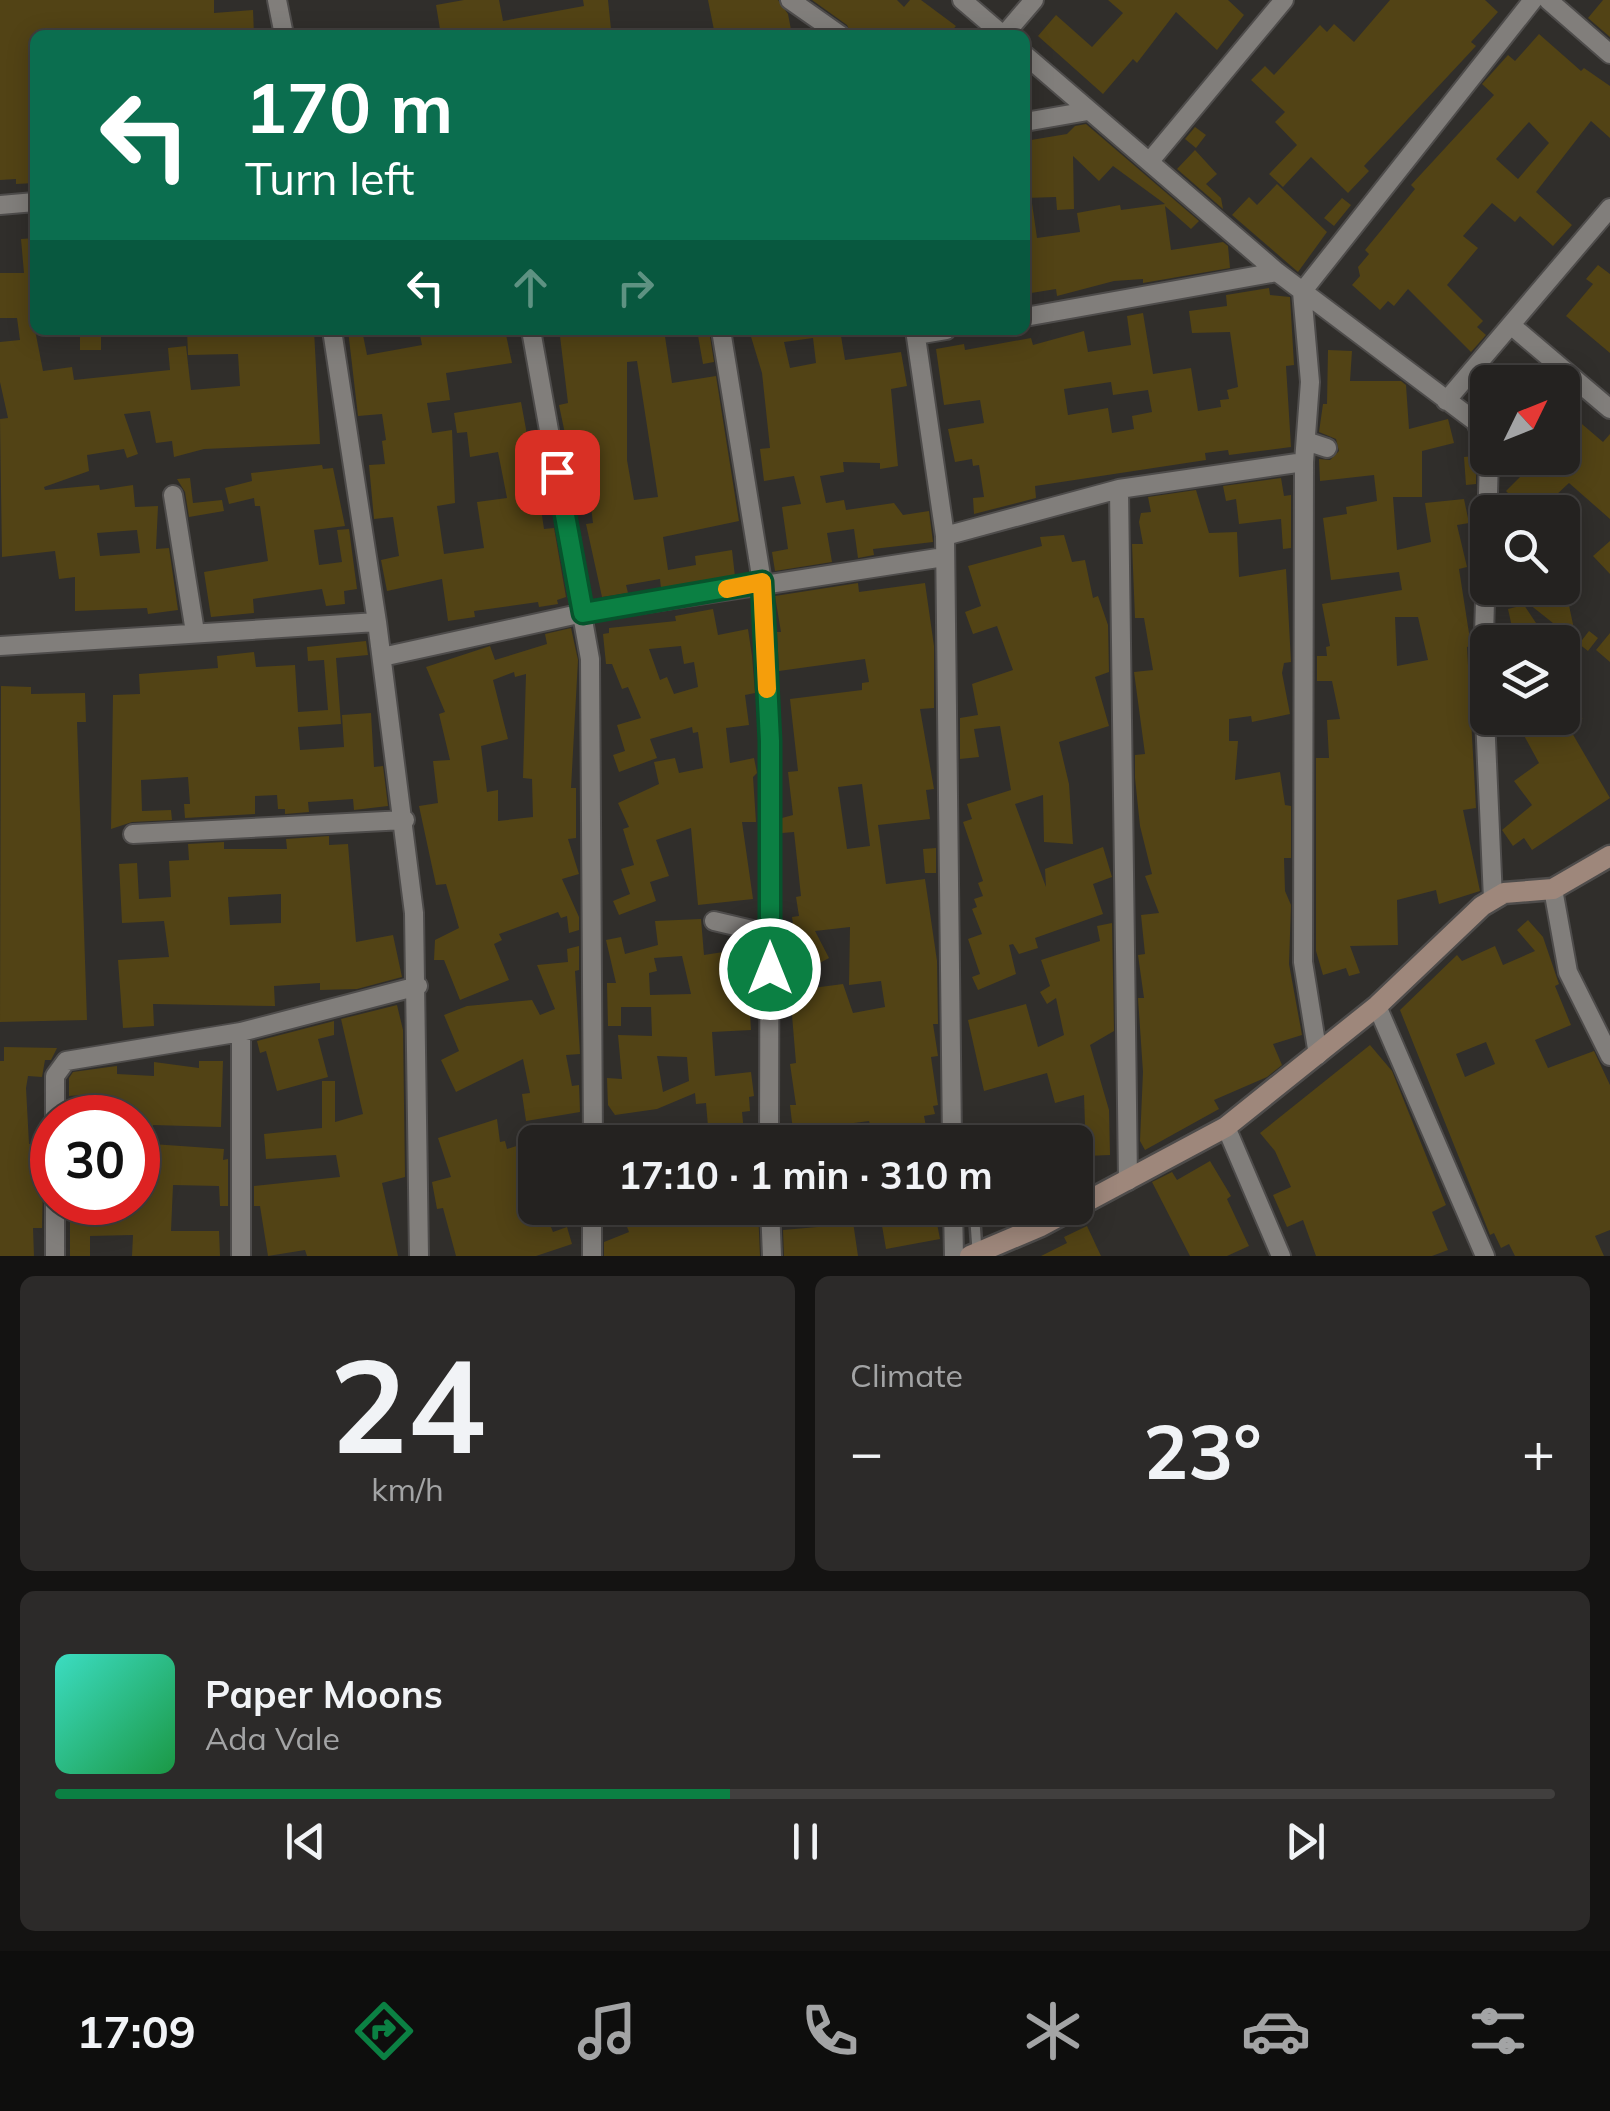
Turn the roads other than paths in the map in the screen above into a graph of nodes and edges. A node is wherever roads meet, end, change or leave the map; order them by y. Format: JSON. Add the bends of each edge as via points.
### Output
{"nodes":[{"id":1,"x":790,"y":0,"type":"edge"},
{"id":2,"x":962,"y":0,"type":"edge"},
{"id":3,"x":1034,"y":0,"type":"edge"},
{"id":4,"x":1284,"y":0,"type":"edge"},
{"id":5,"x":1533,"y":0,"type":"edge"},
{"id":6,"x":1548,"y":0,"type":"edge"},
{"id":7,"x":280,"y":1,"type":"edge"},
{"id":8,"x":283,"y":30,"type":"edge"},
{"id":9,"x":833,"y":30,"type":"edge"},
{"id":10,"x":997,"y":30,"type":"edge"},
{"id":11,"x":1007,"y":30,"type":"edge"},
{"id":12,"x":1610,"y":54,"type":"edge"},
{"id":13,"x":1030,"y":59,"type":"edge"},
{"id":14,"x":1088,"y":111,"type":"junction"},
{"id":15,"x":1030,"y":121,"type":"edge"},
{"id":16,"x":1150,"y":161,"type":"junction"},
{"id":17,"x":30,"y":202,"type":"edge"},
{"id":18,"x":0,"y":205,"type":"edge"},
{"id":19,"x":1610,"y":208,"type":"edge"},
{"id":20,"x":1277,"y":272,"type":"junction"},
{"id":21,"x":1302,"y":292,"type":"junction"},
{"id":22,"x":1030,"y":316,"type":"edge"},
{"id":23,"x":1512,"y":326,"type":"junction"},
{"id":24,"x":333,"y":335,"type":"edge"},
{"id":25,"x":532,"y":335,"type":"edge"},
{"id":26,"x":722,"y":335,"type":"edge"},
{"id":27,"x":915,"y":335,"type":"edge"},
{"id":28,"x":1446,"y":401,"type":"junction"},
{"id":29,"x":1610,"y":409,"type":"edge"},
{"id":30,"x":1470,"y":418,"type":"edge"},
{"id":31,"x":1306,"y":442,"type":"junction"},
{"id":32,"x":1327,"y":448,"type":"dead end"},
{"id":33,"x":1304,"y":462,"type":"junction"},
{"id":34,"x":1488,"y":475,"type":"edge"},
{"id":35,"x":1119,"y":489,"type":"junction"},
{"id":36,"x":173,"y":495,"type":"dead end"},
{"id":37,"x":946,"y":536,"type":"junction"},
{"id":38,"x":944,"y":558,"type":"junction"},
{"id":39,"x":762,"y":582,"type":"junction"},
{"id":40,"x":583,"y":613,"type":"junction"},
{"id":41,"x":378,"y":622,"type":"junction"},
{"id":42,"x":195,"y":632,"type":"junction"},
{"id":43,"x":0,"y":646,"type":"edge"},
{"id":44,"x":382,"y":657,"type":"junction"},
{"id":45,"x":404,"y":820,"type":"junction"},
{"id":46,"x":132,"y":834,"type":"dead end"},
{"id":47,"x":1610,"y":856,"type":"edge"},
{"id":48,"x":1553,"y":890,"type":"junction"},
{"id":49,"x":1493,"y":900,"type":"junction"},
{"id":50,"x":714,"y":922,"type":"dead end"},
{"id":51,"x":770,"y":934,"type":"junction"},
{"id":52,"x":418,"y":986,"type":"junction"},
{"id":53,"x":1376,"y":1006,"type":"junction"},
{"id":54,"x":241,"y":1032,"type":"junction"},
{"id":55,"x":1318,"y":1055,"type":"junction"},
{"id":56,"x":1610,"y":1056,"type":"edge"},
{"id":57,"x":55,"y":1095,"type":"edge"},
{"id":58,"x":592,"y":1125,"type":"edge"},
{"id":59,"x":769,"y":1125,"type":"edge"},
{"id":60,"x":952,"y":1125,"type":"edge"},
{"id":61,"x":1226,"y":1128,"type":"junction"},
{"id":62,"x":1128,"y":1181,"type":"junction"},
{"id":63,"x":1093,"y":1195,"type":"edge"},
{"id":64,"x":55,"y":1225,"type":"edge"},
{"id":65,"x":592,"y":1225,"type":"edge"},
{"id":66,"x":771,"y":1225,"type":"edge"},
{"id":67,"x":953,"y":1225,"type":"edge"},
{"id":68,"x":974,"y":1225,"type":"edge"},
{"id":69,"x":1027,"y":1225,"type":"edge"},
{"id":70,"x":974,"y":1254,"type":"edge"},
{"id":71,"x":55,"y":1256,"type":"edge"},
{"id":72,"x":241,"y":1256,"type":"edge"},
{"id":73,"x":419,"y":1256,"type":"edge"},
{"id":74,"x":592,"y":1256,"type":"edge"},
{"id":75,"x":772,"y":1256,"type":"edge"},
{"id":76,"x":954,"y":1256,"type":"edge"},
{"id":77,"x":1281,"y":1256,"type":"edge"},
{"id":78,"x":1485,"y":1256,"type":"edge"}],
"edges":[{"from":1,"to":9,"type":"street"},
{"from":2,"to":10,"type":"street"},
{"from":3,"to":11,"type":"street"},
{"from":4,"to":16,"type":"street"},
{"from":5,"to":21,"type":"street"},
{"from":6,"to":12,"type":"street"},
{"from":7,"to":8,"type":"street"},
{"from":13,"to":14,"type":"street"},
{"from":14,"to":15,"type":"street"},
{"from":14,"to":16,"type":"street"},
{"from":16,"to":20,"type":"street"},
{"from":17,"to":18,"type":"street"},
{"from":19,"to":23,"type":"street"},
{"from":20,"to":21,"type":"street"},
{"from":20,"to":22,"type":"street"},
{"from":21,"to":28,"type":"street"},
{"from":21,"to":31,"type":"street","via":[[1310,382]]},
{"from":23,"to":28,"type":"street"},
{"from":23,"to":29,"type":"street"},
{"from":24,"to":41,"type":"street"},
{"from":25,"to":40,"type":"street"},
{"from":26,"to":39,"type":"street"},
{"from":27,"to":37,"type":"street"},
{"from":28,"to":30,"type":"street"},
{"from":31,"to":32,"type":"street"},
{"from":31,"to":33,"type":"street"},
{"from":33,"to":35,"type":"street"},
{"from":33,"to":55,"type":"street","via":[[1303,962]]},
{"from":34,"to":49,"type":"street","via":[[1483,672]]},
{"from":35,"to":37,"type":"street"},
{"from":35,"to":62,"type":"street"},
{"from":36,"to":42,"type":"street"},
{"from":37,"to":38,"type":"street"},
{"from":38,"to":39,"type":"street"},
{"from":38,"to":60,"type":"street"},
{"from":39,"to":40,"type":"street"},
{"from":39,"to":51,"type":"street"},
{"from":40,"to":44,"type":"street"},
{"from":40,"to":58,"type":"street","via":[[590,679]]},
{"from":41,"to":42,"type":"street"},
{"from":41,"to":44,"type":"street"},
{"from":42,"to":43,"type":"street"},
{"from":44,"to":45,"type":"street"},
{"from":45,"to":46,"type":"street"},
{"from":45,"to":52,"type":"street"},
{"from":47,"to":48,"type":"street"},
{"from":48,"to":49,"type":"street","via":[[1504,893]]},
{"from":48,"to":56,"type":"street","via":[[1568,972]]},
{"from":49,"to":53,"type":"street"},
{"from":50,"to":51,"type":"street"},
{"from":51,"to":59,"type":"street"},
{"from":52,"to":54,"type":"street"},
{"from":52,"to":73,"type":"street"},
{"from":53,"to":55,"type":"street"},
{"from":53,"to":78,"type":"street"},
{"from":54,"to":57,"type":"street","via":[[66,1062],[55,1076]]},
{"from":54,"to":72,"type":"street"},
{"from":55,"to":61,"type":"street"},
{"from":61,"to":62,"type":"street"},
{"from":61,"to":77,"type":"street"},
{"from":62,"to":63,"type":"street"},
{"from":64,"to":71,"type":"street"},
{"from":65,"to":74,"type":"street"},
{"from":66,"to":75,"type":"street"},
{"from":67,"to":76,"type":"street"},
{"from":68,"to":70,"type":"lane"},
{"from":69,"to":70,"type":"street"}]}
